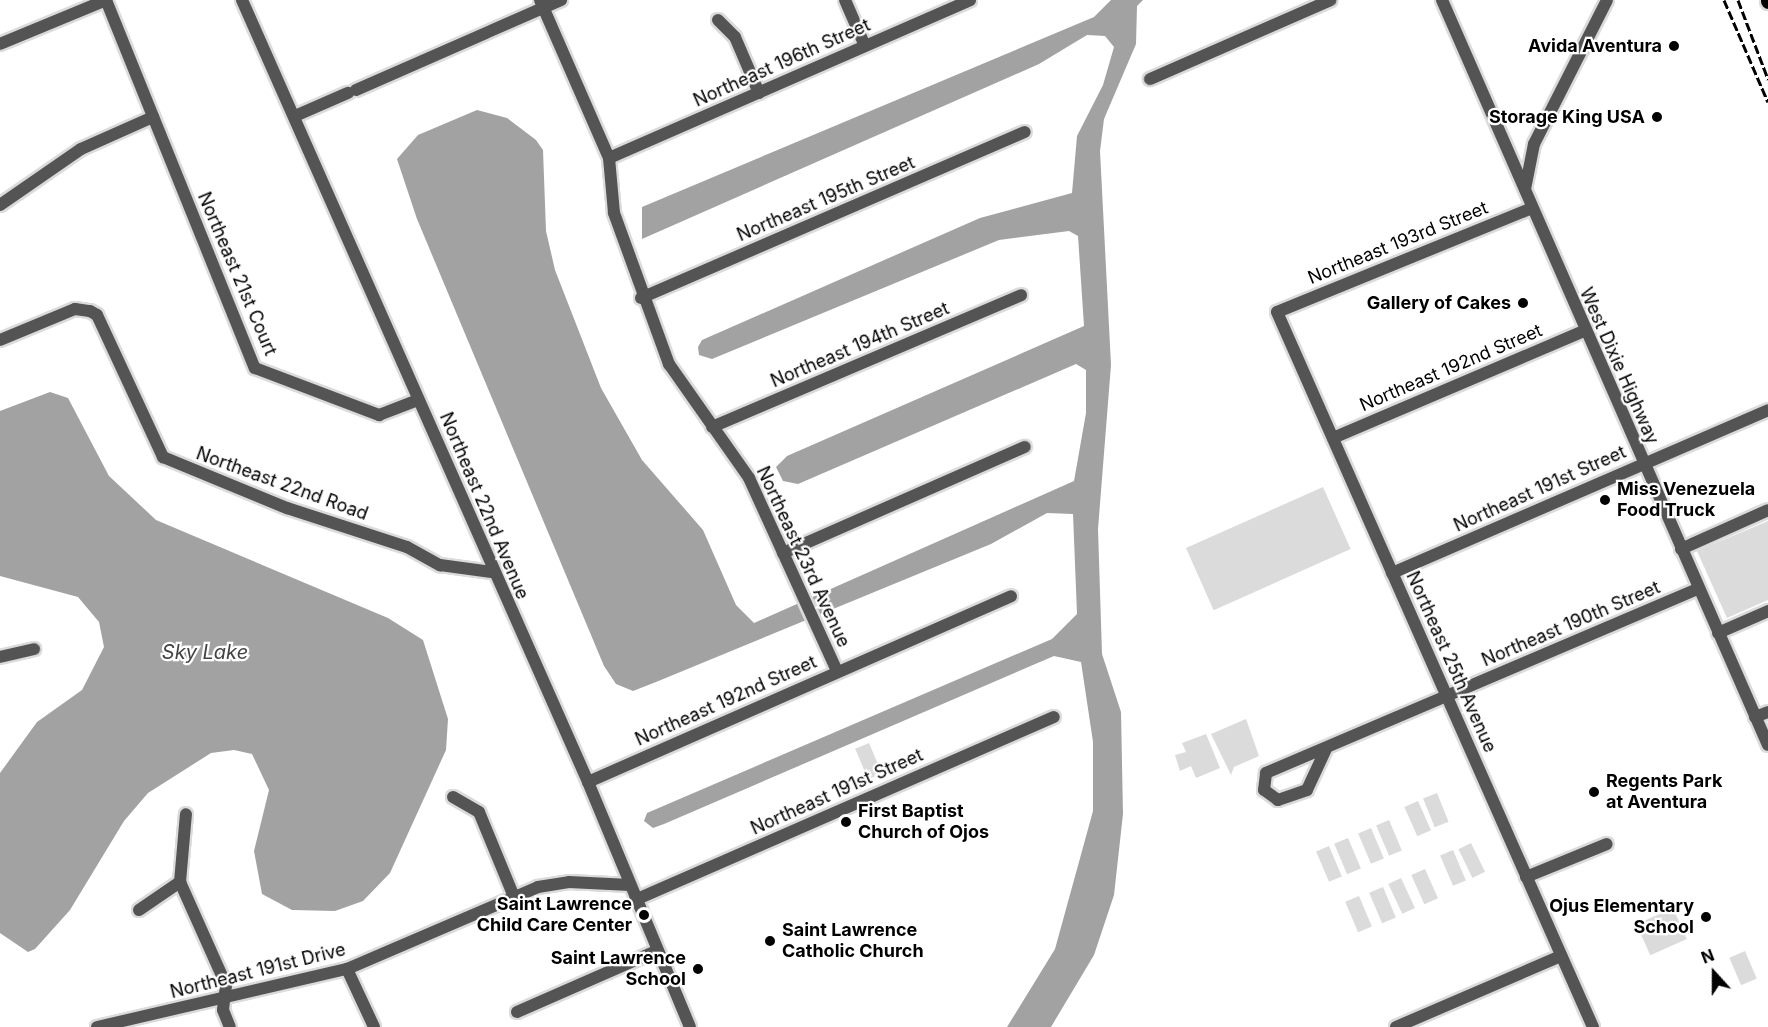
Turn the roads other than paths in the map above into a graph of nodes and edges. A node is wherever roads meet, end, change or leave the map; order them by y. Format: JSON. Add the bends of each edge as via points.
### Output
{"nodes":[{"id":1,"x":106,"y":0,"type":"edge"},
{"id":2,"x":242,"y":0,"type":"edge"},
{"id":3,"x":561,"y":0,"type":"edge"},
{"id":4,"x":845,"y":0,"type":"edge"},
{"id":5,"x":970,"y":0,"type":"edge"},
{"id":6,"x":1331,"y":0,"type":"edge"},
{"id":7,"x":1442,"y":0,"type":"edge"},
{"id":8,"x":1607,"y":0,"type":"edge"},
{"id":9,"x":542,"y":4,"type":"edge"},
{"id":10,"x":718,"y":20,"type":"dead end"},
{"id":11,"x":0,"y":44,"type":"edge"},
{"id":12,"x":865,"y":46,"type":"junction"},
{"id":13,"x":1150,"y":80,"type":"dead end"},
{"id":14,"x":759,"y":93,"type":"junction"},
{"id":15,"x":295,"y":116,"type":"junction"},
{"id":16,"x":153,"y":117,"type":"junction"},
{"id":17,"x":1025,"y":132,"type":"dead end"},
{"id":18,"x":609,"y":159,"type":"junction"},
{"id":19,"x":1525,"y":193,"type":"junction"},
{"id":20,"x":0,"y":205,"type":"edge"},
{"id":21,"x":1532,"y":208,"type":"junction"},
{"id":22,"x":1022,"y":295,"type":"dead end"},
{"id":23,"x":640,"y":298,"type":"junction"},
{"id":24,"x":1278,"y":312,"type":"joint"},
{"id":25,"x":1584,"y":331,"type":"junction"},
{"id":26,"x":0,"y":340,"type":"edge"},
{"id":27,"x":418,"y":400,"type":"junction"},
{"id":28,"x":1768,"y":410,"type":"edge"},
{"id":29,"x":712,"y":427,"type":"junction"},
{"id":30,"x":1333,"y":438,"type":"junction"},
{"id":31,"x":1025,"y":447,"type":"dead end"},
{"id":32,"x":1642,"y":463,"type":"junction"},
{"id":33,"x":1768,"y":510,"type":"edge"},
{"id":34,"x":1681,"y":549,"type":"junction"},
{"id":35,"x":783,"y":553,"type":"junction"},
{"id":36,"x":492,"y":572,"type":"junction"},
{"id":37,"x":1392,"y":573,"type":"junction"},
{"id":38,"x":1698,"y":589,"type":"junction"},
{"id":39,"x":1011,"y":596,"type":"dead end"},
{"id":40,"x":1768,"y":611,"type":"edge"},
{"id":41,"x":1718,"y":633,"type":"junction"},
{"id":42,"x":34,"y":649,"type":"dead end"},
{"id":43,"x":0,"y":657,"type":"edge"},
{"id":44,"x":837,"y":671,"type":"junction"},
{"id":45,"x":1447,"y":697,"type":"junction"},
{"id":46,"x":1768,"y":712,"type":"edge"},
{"id":47,"x":1054,"y":717,"type":"dead end"},
{"id":48,"x":1755,"y":717,"type":"junction"},
{"id":49,"x":1768,"y":745,"type":"edge"},
{"id":50,"x":1326,"y":749,"type":"junction"},
{"id":51,"x":588,"y":782,"type":"junction"},
{"id":52,"x":453,"y":797,"type":"dead end"},
{"id":53,"x":186,"y":814,"type":"dead end"},
{"id":54,"x":1607,"y":844,"type":"dead end"},
{"id":55,"x":1526,"y":877,"type":"junction"},
{"id":56,"x":180,"y":882,"type":"junction"},
{"id":57,"x":630,"y":885,"type":"junction"},
{"id":58,"x":514,"y":897,"type":"junction"},
{"id":59,"x":635,"y":900,"type":"junction"},
{"id":60,"x":139,"y":910,"type":"dead end"},
{"id":61,"x":656,"y":951,"type":"junction"},
{"id":62,"x":1560,"y":956,"type":"junction"},
{"id":63,"x":347,"y":969,"type":"junction"},
{"id":64,"x":224,"y":1000,"type":"junction"},
{"id":65,"x":517,"y":1012,"type":"dead end"},
{"id":66,"x":103,"y":1026,"type":"edge"},
{"id":67,"x":230,"y":1027,"type":"edge"},
{"id":68,"x":374,"y":1027,"type":"edge"},
{"id":69,"x":690,"y":1027,"type":"edge"},
{"id":70,"x":1396,"y":1027,"type":"edge"},
{"id":71,"x":1593,"y":1027,"type":"edge"}],
"edges":[{"from":1,"to":11,"type":"street"},
{"from":1,"to":16,"type":"street","name":"Northeast 21st Court"},
{"from":2,"to":15,"type":"street","name":"Northeast 22nd Avenue"},
{"from":3,"to":9,"type":"street"},
{"from":4,"to":12,"type":"street"},
{"from":5,"to":12,"type":"street","name":"Northeast 196th Street"},
{"from":6,"to":13,"type":"street"},
{"from":7,"to":19,"type":"street","name":"West Dixie Highway"},
{"from":8,"to":19,"type":"street","via":[[1534,144]]},
{"from":9,"to":15,"type":"street"},
{"from":9,"to":18,"type":"street","name":"Northeast 23rd Avenue"},
{"from":10,"to":14,"type":"street","via":[[735,37]]},
{"from":12,"to":14,"type":"street","name":"Northeast 196th Street"},
{"from":14,"to":18,"type":"street","name":"Northeast 196th Street"},
{"from":15,"to":27,"type":"street","name":"Northeast 22nd Avenue"},
{"from":16,"to":20,"type":"street","via":[[81,149]]},
{"from":16,"to":27,"type":"street","name":"Northeast 21st Court","via":[[255,368],[379,415]]},
{"from":17,"to":23,"type":"street","name":"Northeast 195th Street"},
{"from":18,"to":23,"type":"street","name":"Northeast 23rd Avenue","via":[[614,213]]},
{"from":19,"to":21,"type":"street","name":"West Dixie Highway"},
{"from":21,"to":24,"type":"street","name":"Northeast 193rd Street"},
{"from":21,"to":25,"type":"street","name":"West Dixie Highway"},
{"from":22,"to":29,"type":"street","name":"Northeast 194th Street"},
{"from":23,"to":29,"type":"street","name":"Northeast 23rd Avenue","via":[[669,364]]},
{"from":24,"to":30,"type":"street","name":"Northeast 25th Avenue"},
{"from":25,"to":30,"type":"street","name":"Northeast 192nd Street"},
{"from":25,"to":32,"type":"street","name":"West Dixie Highway"},
{"from":26,"to":36,"type":"street","name":"Northeast 22nd Road","via":[[75,309],[97,315],[163,457],[286,508],[407,547],[440,565]]},
{"from":27,"to":36,"type":"street","name":"Northeast 22nd Avenue"},
{"from":28,"to":32,"type":"street","name":"Northeast 191st Street"},
{"from":29,"to":35,"type":"street","name":"Northeast 23rd Avenue","via":[[749,478]]},
{"from":30,"to":37,"type":"street","name":"Northeast 25th Avenue"},
{"from":31,"to":35,"type":"street"},
{"from":32,"to":34,"type":"street","name":"West Dixie Highway"},
{"from":32,"to":37,"type":"street","name":"Northeast 191st Street"},
{"from":33,"to":34,"type":"street"},
{"from":34,"to":38,"type":"street","name":"West Dixie Highway"},
{"from":35,"to":44,"type":"street","name":"Northeast 23rd Avenue"},
{"from":36,"to":51,"type":"street","name":"Northeast 22nd Avenue"},
{"from":37,"to":45,"type":"street","name":"Northeast 25th Avenue"},
{"from":38,"to":41,"type":"street","name":"West Dixie Highway"},
{"from":38,"to":45,"type":"street","name":"Northeast 190th Street"},
{"from":39,"to":44,"type":"street","name":"Northeast 192nd Street"},
{"from":40,"to":41,"type":"street"},
{"from":41,"to":48,"type":"street","name":"West Dixie Highway"},
{"from":42,"to":43,"type":"street"},
{"from":44,"to":51,"type":"street","name":"Northeast 192nd Street"},
{"from":45,"to":50,"type":"street","name":"Northeast 190th Street"},
{"from":45,"to":55,"type":"street","name":"Northeast 25th Avenue"},
{"from":46,"to":48,"type":"street"},
{"from":47,"to":59,"type":"street","name":"Northeast 191st Street"},
{"from":48,"to":49,"type":"street","name":"West Dixie Highway"},
{"from":50,"to":50,"type":"street","name":"Northeast 190th Street","via":[[1266,773],[1264,790],[1278,800],[1306,790]]},
{"from":51,"to":57,"type":"street","name":"Northeast 22nd Avenue"},
{"from":52,"to":58,"type":"street","via":[[479,812]]},
{"from":53,"to":56,"type":"street"},
{"from":54,"to":55,"type":"street"},
{"from":55,"to":62,"type":"street","name":"Northeast 25th Avenue"},
{"from":56,"to":60,"type":"street"},
{"from":56,"to":64,"type":"street","via":[[226,985]]},
{"from":57,"to":58,"type":"street","name":"Northeast 191st Drive","via":[[569,882]]},
{"from":57,"to":59,"type":"street","name":"Northeast 22nd Avenue"},
{"from":58,"to":63,"type":"street","name":"Northeast 191st Drive"},
{"from":59,"to":61,"type":"street","name":"Northeast 22nd Avenue"},
{"from":61,"to":65,"type":"street"},
{"from":61,"to":69,"type":"street","name":"Northeast 22nd Avenue"},
{"from":62,"to":70,"type":"street"},
{"from":62,"to":71,"type":"street","name":"Northeast 25th Avenue"},
{"from":63,"to":64,"type":"street","name":"Northeast 191st Drive"},
{"from":63,"to":68,"type":"street"},
{"from":64,"to":66,"type":"street","name":"Northeast 191st Drive"},
{"from":64,"to":67,"type":"street"}]}
